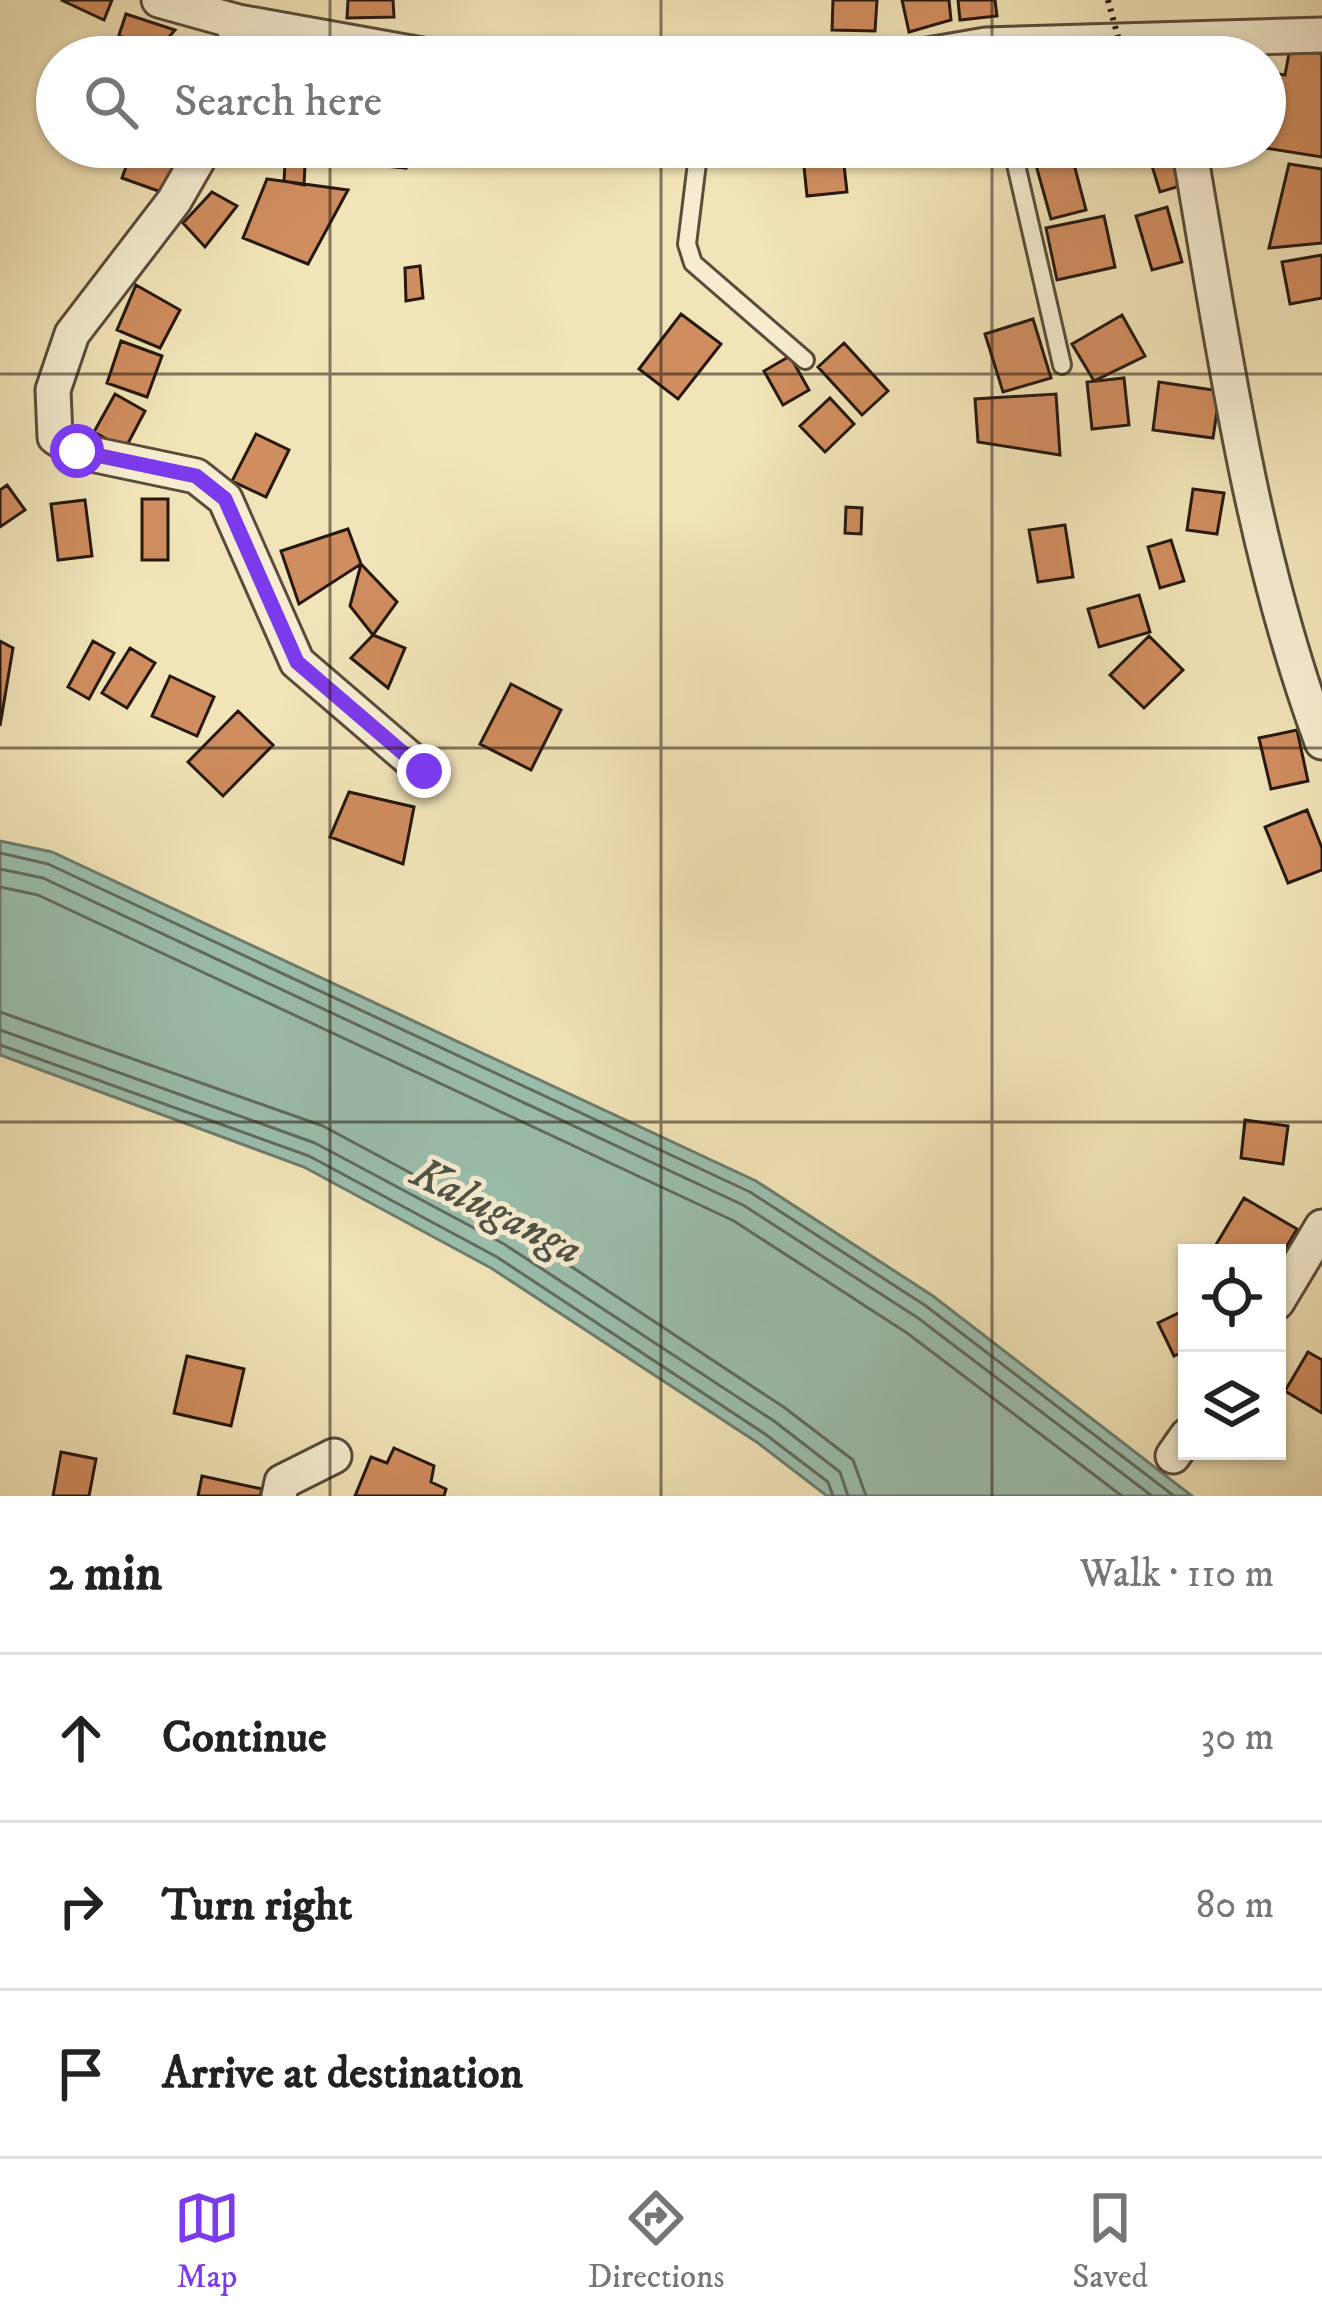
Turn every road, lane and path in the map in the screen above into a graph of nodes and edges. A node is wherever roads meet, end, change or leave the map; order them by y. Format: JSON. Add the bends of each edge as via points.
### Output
{"nodes":[{"id":1,"x":159,"y":0,"type":"edge"},
{"id":2,"x":1108,"y":0,"type":"edge"},
{"id":3,"x":238,"y":22,"type":"junction"},
{"id":4,"x":1322,"y":35,"type":"edge"},
{"id":5,"x":236,"y":36,"type":"edge"},
{"id":6,"x":316,"y":36,"type":"edge"},
{"id":7,"x":1118,"y":36,"type":"edge"},
{"id":8,"x":1286,"y":38,"type":"edge"},
{"id":9,"x":193,"y":168,"type":"edge"},
{"id":10,"x":696,"y":168,"type":"edge"},
{"id":11,"x":1017,"y":168,"type":"edge"},
{"id":12,"x":1194,"y":168,"type":"edge"},
{"id":13,"x":805,"y":360,"type":"dead end"},
{"id":14,"x":1062,"y":365,"type":"dead end"},
{"id":15,"x":1322,"y":742,"type":"edge"},
{"id":16,"x":424,"y":771,"type":"dead end"},
{"id":17,"x":1322,"y":1227,"type":"edge"},
{"id":18,"x":1286,"y":1287,"type":"edge"},
{"id":19,"x":334,"y":1456,"type":"dead end"},
{"id":20,"x":279,"y":1496,"type":"edge"}],
"edges":[{"from":1,"to":3,"type":"street"},
{"from":2,"to":7,"type":"path","bridge":true},
{"from":3,"to":5,"type":"street"},
{"from":3,"to":6,"type":"street"},
{"from":4,"to":8,"type":"street"},
{"from":9,"to":16,"type":"street","via":[[72,334],[52,390],[55,437],[77,451],[196,476],[225,499],[297,662]]},
{"from":10,"to":13,"type":"lane","via":[[687,244],[693,263]]},
{"from":11,"to":14,"type":"lane"},
{"from":12,"to":15,"type":"street","via":[[1253,516]]},
{"from":17,"to":18,"type":"street"},
{"from":19,"to":20,"type":"street","via":[[282,1482]]}]}
